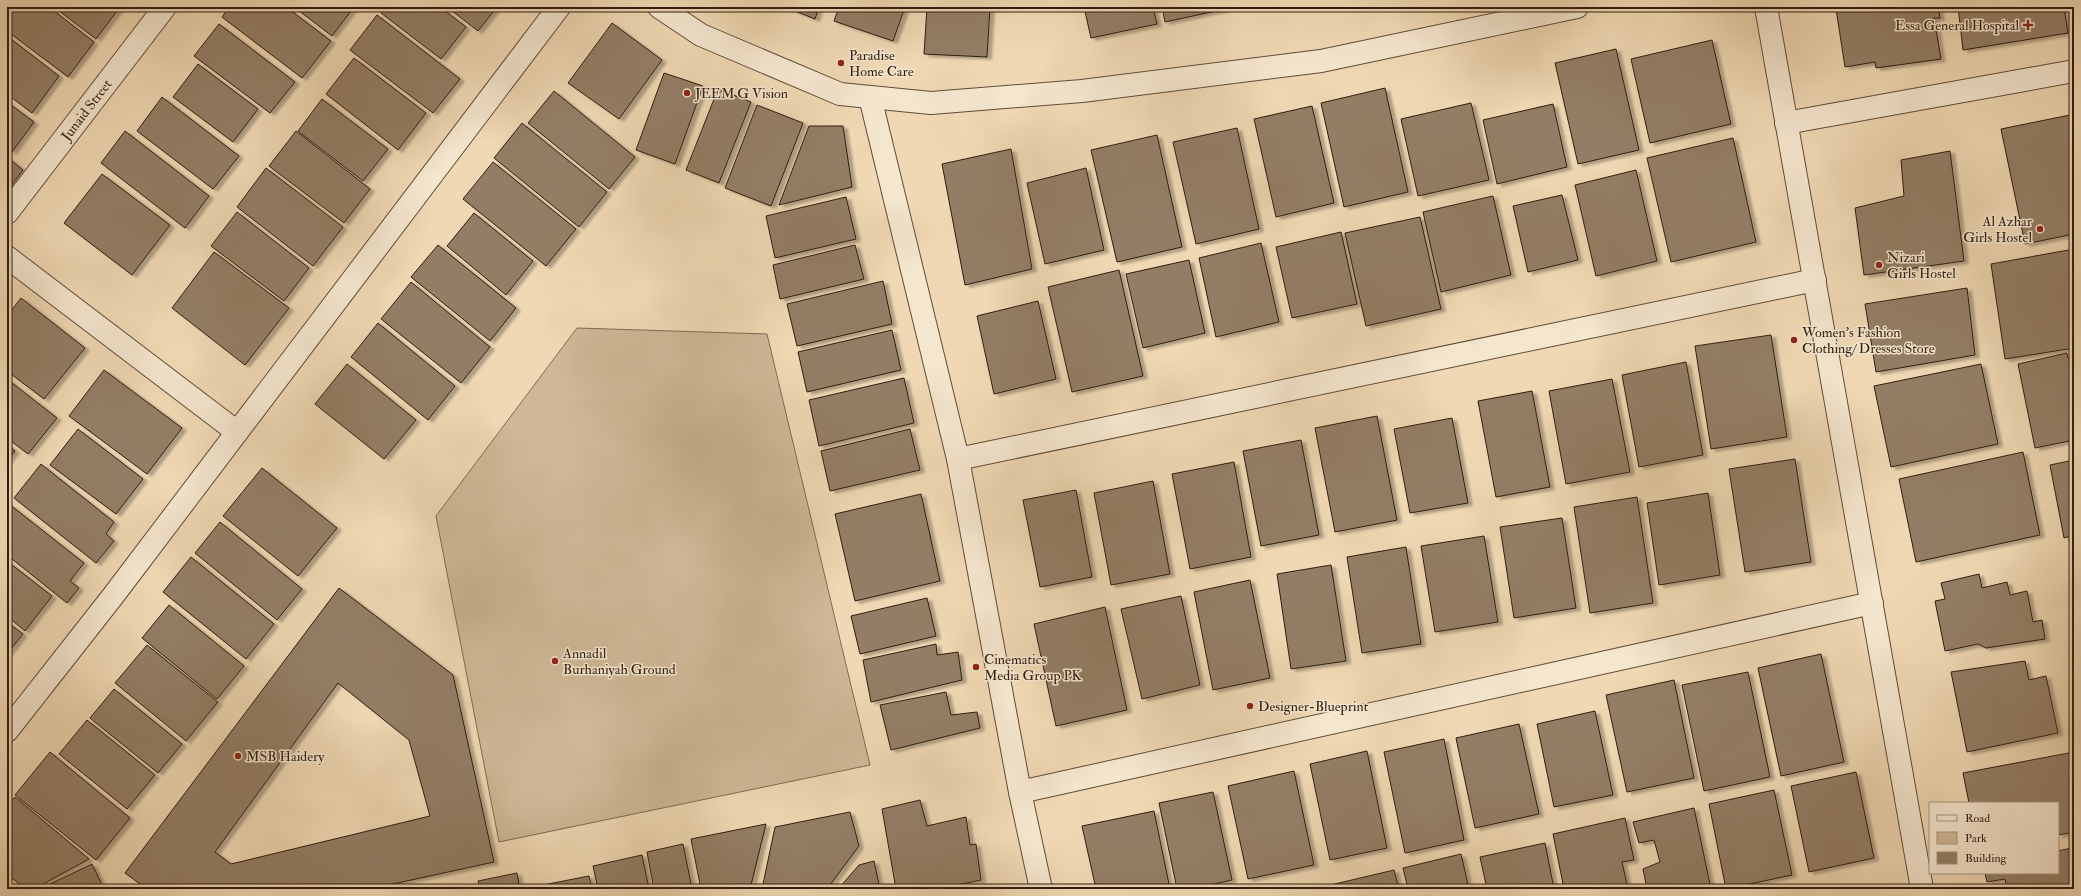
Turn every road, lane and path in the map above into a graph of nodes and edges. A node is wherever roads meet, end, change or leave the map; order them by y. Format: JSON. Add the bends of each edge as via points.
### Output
{"nodes":[{"id":1,"x":165,"y":7,"type":"edge"},
{"id":2,"x":559,"y":7,"type":"edge"},
{"id":3,"x":659,"y":7,"type":"edge"},
{"id":4,"x":1578,"y":7,"type":"edge"},
{"id":5,"x":1766,"y":7,"type":"edge"},
{"id":6,"x":2074,"y":70,"type":"edge"},
{"id":7,"x":870,"y":97,"type":"junction"},
{"id":8,"x":1786,"y":123,"type":"junction"},
{"id":9,"x":7,"y":213,"type":"edge"},
{"id":10,"x":7,"y":257,"type":"edge"},
{"id":11,"x":1815,"y":280,"type":"junction"},
{"id":12,"x":237,"y":432,"type":"junction"},
{"id":13,"x":958,"y":459,"type":"junction"},
{"id":14,"x":1872,"y":603,"type":"junction"},
{"id":15,"x":7,"y":731,"type":"edge"},
{"id":16,"x":1020,"y":792,"type":"junction"},
{"id":17,"x":1041,"y":889,"type":"edge"},
{"id":18,"x":1922,"y":889,"type":"edge"}],
"edges":[{"from":1,"to":9,"type":"street","name":"Junaid Street"},
{"from":2,"to":12,"type":"street"},
{"from":3,"to":7,"type":"street","via":[[701,35],[840,94]]},
{"from":4,"to":7,"type":"street","via":[[1314,62],[1082,90],[931,103]]},
{"from":5,"to":8,"type":"street"},
{"from":6,"to":8,"type":"street"},
{"from":7,"to":13,"type":"street"},
{"from":8,"to":11,"type":"street"},
{"from":10,"to":12,"type":"street"},
{"from":11,"to":13,"type":"street"},
{"from":11,"to":14,"type":"street"},
{"from":12,"to":15,"type":"street"},
{"from":13,"to":16,"type":"street"},
{"from":14,"to":16,"type":"street"},
{"from":14,"to":18,"type":"street"},
{"from":16,"to":17,"type":"street"}]}
